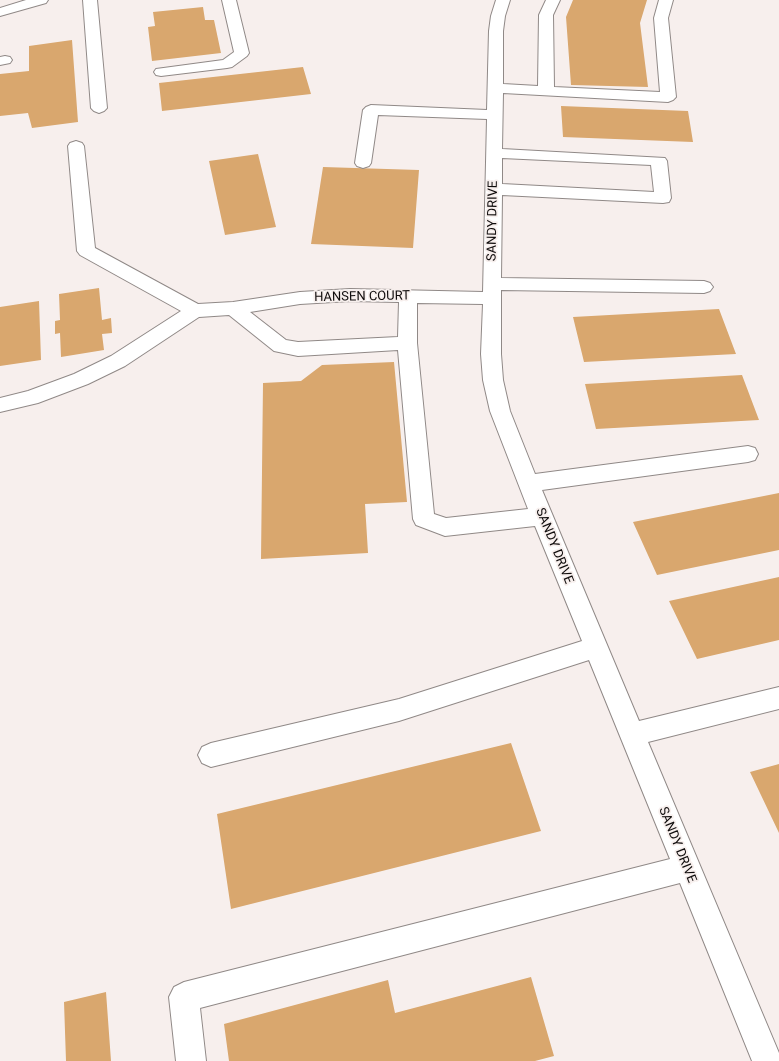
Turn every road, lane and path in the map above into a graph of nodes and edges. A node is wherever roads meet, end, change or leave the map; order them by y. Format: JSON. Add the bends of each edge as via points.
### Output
{"nodes":[{"id":1,"x":41,"y":0,"type":"edge"},
{"id":2,"x":90,"y":0,"type":"edge"},
{"id":3,"x":229,"y":0,"type":"edge"},
{"id":4,"x":503,"y":0,"type":"edge"},
{"id":5,"x":553,"y":0,"type":"edge"},
{"id":6,"x":666,"y":0,"type":"edge"},
{"id":7,"x":0,"y":12,"type":"edge"},
{"id":8,"x":161,"y":72,"type":"dead end"},
{"id":9,"x":495,"y":88,"type":"junction"},
{"id":10,"x":546,"y":91,"type":"junction"},
{"id":11,"x":99,"y":108,"type":"dead end"},
{"id":12,"x":495,"y":115,"type":"junction"},
{"id":13,"x":76,"y":146,"type":"dead end"},
{"id":14,"x":494,"y":153,"type":"junction"},
{"id":15,"x":363,"y":163,"type":"dead end"},
{"id":16,"x":494,"y":189,"type":"junction"},
{"id":17,"x":704,"y":287,"type":"dead end"},
{"id":18,"x":492,"y":291,"type":"junction"},
{"id":19,"x":408,"y":296,"type":"junction"},
{"id":20,"x":233,"y":308,"type":"junction"},
{"id":21,"x":195,"y":311,"type":"junction"},
{"id":22,"x":407,"y":343,"type":"junction"},
{"id":23,"x":0,"y":405,"type":"edge"},
{"id":24,"x":748,"y":454,"type":"dead end"},
{"id":25,"x":528,"y":483,"type":"junction"},
{"id":26,"x":542,"y":516,"type":"junction"},
{"id":27,"x":596,"y":647,"type":"junction"},
{"id":28,"x":779,"y":698,"type":"edge"},
{"id":29,"x":632,"y":734,"type":"junction"},
{"id":30,"x":211,"y":754,"type":"dead end"},
{"id":31,"x":687,"y":868,"type":"junction"},
{"id":32,"x":191,"y":1061,"type":"edge"},
{"id":33,"x":766,"y":1061,"type":"edge"}],
"edges":[{"from":1,"to":7,"type":"street"},
{"from":2,"to":11,"type":"street"},
{"from":3,"to":8,"type":"street","via":[[242,53],[227,64]]},
{"from":4,"to":9,"type":"street","name":"SANDY DRIVE","via":[[496,31]]},
{"from":5,"to":10,"type":"street","via":[[546,15]]},
{"from":6,"to":10,"type":"street","via":[[661,18],[668,98]]},
{"from":9,"to":10,"type":"street"},
{"from":9,"to":12,"type":"street","name":"SANDY DRIVE"},
{"from":12,"to":14,"type":"street","name":"SANDY DRIVE"},
{"from":12,"to":15,"type":"street","via":[[371,110]]},
{"from":13,"to":21,"type":"street","via":[[86,251]]},
{"from":14,"to":16,"type":"street","name":"SANDY DRIVE"},
{"from":14,"to":16,"type":"street","via":[[659,161],[663,198]]},
{"from":16,"to":18,"type":"street","name":"SANDY DRIVE"},
{"from":17,"to":18,"type":"street","name":"HANSEN COURT"},
{"from":18,"to":19,"type":"street","name":"HANSEN COURT"},
{"from":18,"to":25,"type":"street","name":"SANDY DRIVE","via":[[491,354],[494,380],[500,411]]},
{"from":19,"to":20,"type":"street","name":"HANSEN COURT","via":[[300,298]]},
{"from":19,"to":22,"type":"street"},
{"from":20,"to":21,"type":"street","name":"HANSEN COURT"},
{"from":20,"to":22,"type":"street","via":[[281,346],[298,348]]},
{"from":21,"to":23,"type":"street","via":[[118,361],[81,379],[31,398]]},
{"from":22,"to":26,"type":"street","via":[[424,519],[445,527]]},
{"from":24,"to":25,"type":"street"},
{"from":25,"to":26,"type":"street","name":"SANDY DRIVE"},
{"from":26,"to":27,"type":"street","name":"SANDY DRIVE"},
{"from":27,"to":29,"type":"street","name":"SANDY DRIVE"},
{"from":27,"to":30,"type":"street","via":[[399,710]]},
{"from":28,"to":29,"type":"street"},
{"from":29,"to":31,"type":"street","name":"SANDY DRIVE"},
{"from":31,"to":32,"type":"street","via":[[184,997]]},
{"from":31,"to":33,"type":"street","name":"SANDY DRIVE"}]}
